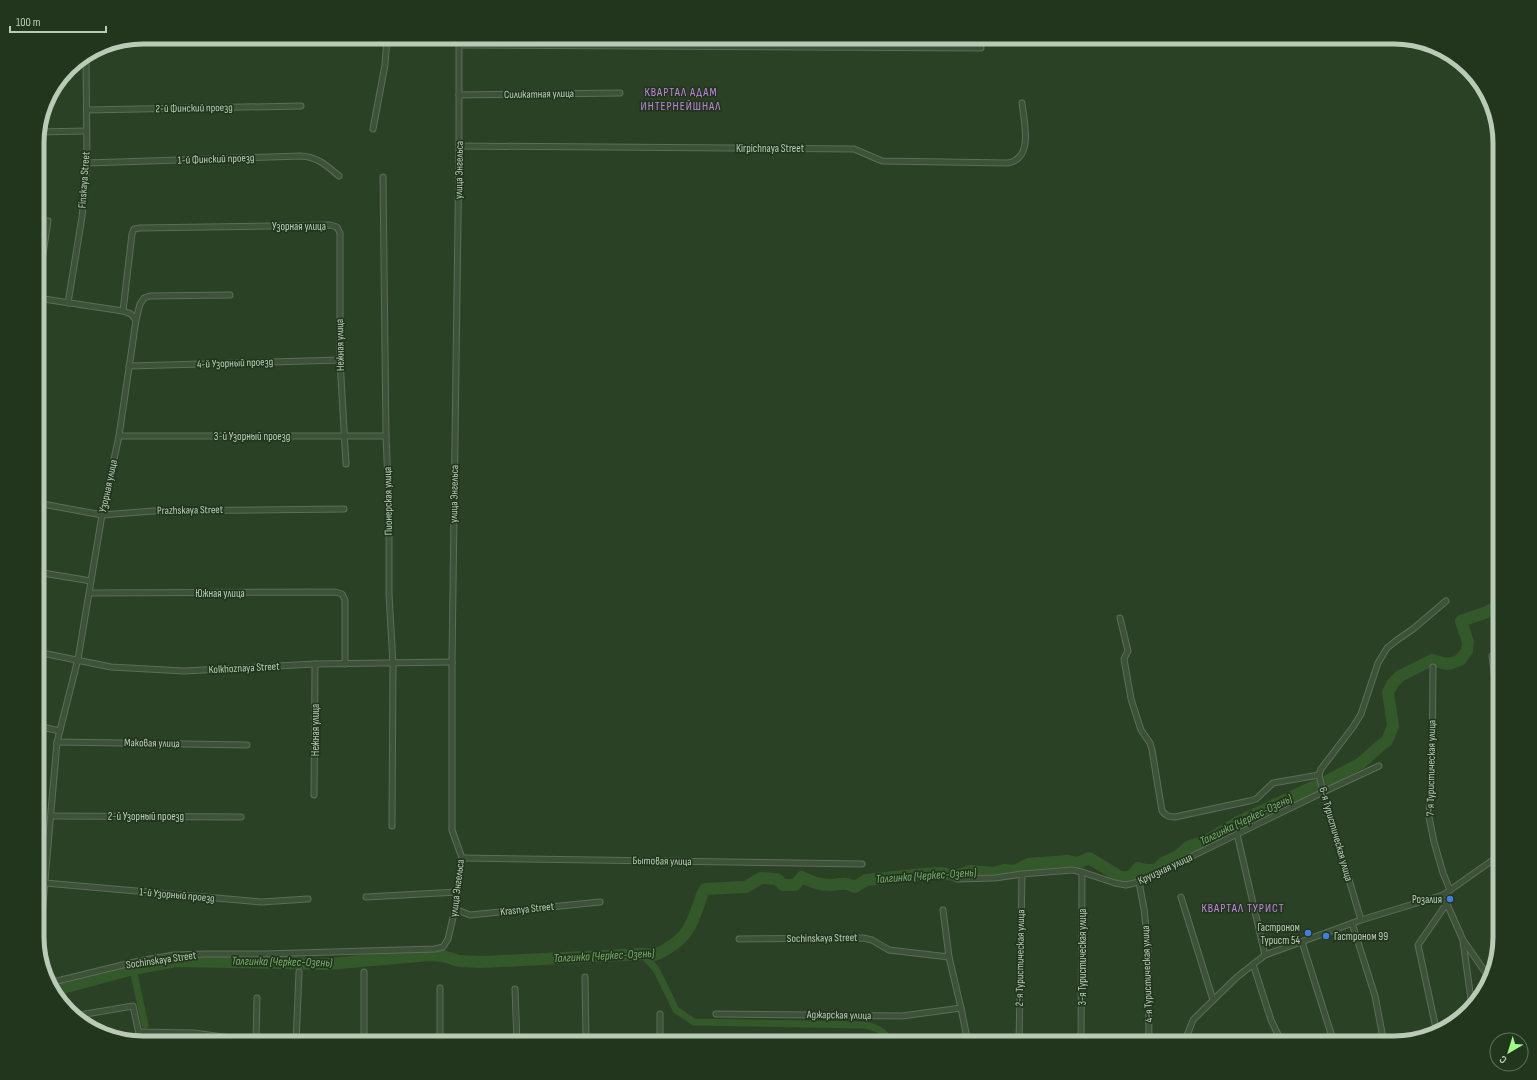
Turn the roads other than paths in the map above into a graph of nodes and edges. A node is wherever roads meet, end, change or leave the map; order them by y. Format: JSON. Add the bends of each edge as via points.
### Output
{"nodes":[{"id":1,"x":386,"y":44,"type":"edge"},
{"id":2,"x":459,"y":45,"type":"joint"},
{"id":3,"x":981,"y":48,"type":"dead end"},
{"id":4,"x":86,"y":62,"type":"edge"},
{"id":5,"x":620,"y":93,"type":"dead end"},
{"id":6,"x":459,"y":95,"type":"junction"},
{"id":7,"x":1022,"y":103,"type":"dead end"},
{"id":8,"x":301,"y":106,"type":"dead end"},
{"id":9,"x":86,"y":110,"type":"junction"},
{"id":10,"x":373,"y":129,"type":"dead end"},
{"id":11,"x":86,"y":131,"type":"junction"},
{"id":12,"x":45,"y":132,"type":"edge"},
{"id":13,"x":459,"y":146,"type":"junction"},
{"id":14,"x":87,"y":163,"type":"junction"},
{"id":15,"x":339,"y":176,"type":"dead end"},
{"id":16,"x":383,"y":177,"type":"dead end"},
{"id":17,"x":48,"y":221,"type":"dead end"},
{"id":18,"x":337,"y":227,"type":"joint"},
{"id":19,"x":44,"y":247,"type":"edge"},
{"id":20,"x":230,"y":294,"type":"dead end"},
{"id":21,"x":44,"y":299,"type":"edge"},
{"id":22,"x":68,"y":303,"type":"junction"},
{"id":23,"x":123,"y":311,"type":"junction"},
{"id":24,"x":136,"y":320,"type":"junction"},
{"id":25,"x":340,"y":360,"type":"junction"},
{"id":26,"x":129,"y":366,"type":"junction"},
{"id":27,"x":118,"y":436,"type":"junction"},
{"id":28,"x":344,"y":436,"type":"junction"},
{"id":29,"x":386,"y":436,"type":"junction"},
{"id":30,"x":346,"y":464,"type":"dead end"},
{"id":31,"x":44,"y":504,"type":"edge"},
{"id":32,"x":344,"y":509,"type":"dead end"},
{"id":33,"x":102,"y":515,"type":"junction"},
{"id":34,"x":44,"y":573,"type":"edge"},
{"id":35,"x":92,"y":581,"type":"junction"},
{"id":36,"x":90,"y":594,"type":"junction"},
{"id":37,"x":1446,"y":601,"type":"dead end"},
{"id":38,"x":1120,"y":618,"type":"dead end"},
{"id":39,"x":44,"y":653,"type":"edge"},
{"id":40,"x":1492,"y":656,"type":"dead end"},
{"id":41,"x":78,"y":659,"type":"junction"},
{"id":42,"x":452,"y":662,"type":"junction"},
{"id":43,"x":1493,"y":663,"type":"edge"},
{"id":44,"x":315,"y":664,"type":"junction"},
{"id":45,"x":345,"y":664,"type":"junction"},
{"id":46,"x":393,"y":664,"type":"junction"},
{"id":47,"x":1433,"y":667,"type":"dead end"},
{"id":48,"x":44,"y":728,"type":"edge"},
{"id":49,"x":60,"y":731,"type":"junction"},
{"id":50,"x":57,"y":742,"type":"junction"},
{"id":51,"x":247,"y":745,"type":"dead end"},
{"id":52,"x":1380,"y":766,"type":"dead end"},
{"id":53,"x":1319,"y":775,"type":"junction"},
{"id":54,"x":1323,"y":792,"type":"junction"},
{"id":55,"x":314,"y":795,"type":"dead end"},
{"id":56,"x":51,"y":816,"type":"junction"},
{"id":57,"x":241,"y":817,"type":"dead end"},
{"id":58,"x":392,"y":826,"type":"dead end"},
{"id":59,"x":1237,"y":834,"type":"junction"},
{"id":60,"x":462,"y":858,"type":"junction"},
{"id":61,"x":1493,"y":860,"type":"edge"},
{"id":62,"x":862,"y":864,"type":"dead end"},
{"id":63,"x":1082,"y":872,"type":"junction"},
{"id":64,"x":1022,"y":874,"type":"junction"},
{"id":65,"x":957,"y":879,"type":"dead end"},
{"id":66,"x":1139,"y":882,"type":"junction"},
{"id":67,"x":45,"y":883,"type":"junction"},
{"id":68,"x":1450,"y":890,"type":"junction"},
{"id":69,"x":44,"y":892,"type":"edge"},
{"id":70,"x":458,"y":892,"type":"junction"},
{"id":71,"x":1443,"y":895,"type":"junction"},
{"id":72,"x":366,"y":897,"type":"dead end"},
{"id":73,"x":1181,"y":897,"type":"dead end"},
{"id":74,"x":308,"y":899,"type":"dead end"},
{"id":75,"x":600,"y":902,"type":"dead end"},
{"id":76,"x":1447,"y":903,"type":"junction"},
{"id":77,"x":456,"y":909,"type":"junction"},
{"id":78,"x":943,"y":910,"type":"dead end"},
{"id":79,"x":1361,"y":920,"type":"junction"},
{"id":80,"x":1352,"y":924,"type":"junction"},
{"id":81,"x":739,"y":939,"type":"dead end"},
{"id":82,"x":1463,"y":940,"type":"junction"},
{"id":83,"x":1302,"y":942,"type":"junction"},
{"id":84,"x":443,"y":946,"type":"joint"},
{"id":85,"x":1265,"y":955,"type":"junction"},
{"id":86,"x":949,"y":957,"type":"junction"},
{"id":87,"x":1253,"y":964,"type":"junction"},
{"id":88,"x":299,"y":972,"type":"dead end"},
{"id":89,"x":364,"y":972,"type":"dead end"},
{"id":90,"x":1486,"y":973,"type":"edge"},
{"id":91,"x":585,"y":977,"type":"dead end"},
{"id":92,"x":55,"y":982,"type":"edge"},
{"id":93,"x":440,"y":988,"type":"dead end"},
{"id":94,"x":515,"y":989,"type":"dead end"},
{"id":95,"x":258,"y":998,"type":"dead end"},
{"id":96,"x":1471,"y":998,"type":"edge"},
{"id":97,"x":1213,"y":1000,"type":"junction"},
{"id":98,"x":962,"y":1008,"type":"junction"},
{"id":99,"x":660,"y":1014,"type":"dead end"},
{"id":100,"x":716,"y":1014,"type":"dead end"},
{"id":101,"x":82,"y":1015,"type":"edge"},
{"id":102,"x":1436,"y":1027,"type":"edge"},
{"id":103,"x":140,"y":1032,"type":"junction"},
{"id":104,"x":140,"y":1036,"type":"edge"},
{"id":105,"x":217,"y":1036,"type":"edge"},
{"id":106,"x":256,"y":1036,"type":"edge"},
{"id":107,"x":296,"y":1036,"type":"edge"},
{"id":108,"x":364,"y":1036,"type":"edge"},
{"id":109,"x":440,"y":1036,"type":"edge"},
{"id":110,"x":517,"y":1036,"type":"edge"},
{"id":111,"x":586,"y":1036,"type":"edge"},
{"id":112,"x":660,"y":1036,"type":"edge"},
{"id":113,"x":967,"y":1036,"type":"edge"},
{"id":114,"x":1019,"y":1036,"type":"edge"},
{"id":115,"x":1081,"y":1036,"type":"edge"},
{"id":116,"x":1149,"y":1036,"type":"edge"},
{"id":117,"x":1187,"y":1036,"type":"edge"},
{"id":118,"x":1279,"y":1036,"type":"edge"},
{"id":119,"x":1332,"y":1036,"type":"edge"},
{"id":120,"x":1383,"y":1036,"type":"edge"}],
"edges":[{"from":1,"to":10,"type":"street"},
{"from":2,"to":3,"type":"street"},
{"from":2,"to":6,"type":"street","name":"улица Энгельса"},
{"from":4,"to":9,"type":"street","name":"Finskaya Street"},
{"from":5,"to":6,"type":"street","name":"Силикатная улица"},
{"from":6,"to":13,"type":"street","name":"улица Энгельса"},
{"from":7,"to":13,"type":"street","name":"Kirpichnaya Street","via":[[1026,136],[1024,148],[1021,157],[1008,163],[882,161],[854,149]]},
{"from":8,"to":9,"type":"street","name":"2-й Финский проезд"},
{"from":9,"to":11,"type":"street","name":"Finskaya Street"},
{"from":11,"to":12,"type":"street"},
{"from":11,"to":14,"type":"street","name":"Finskaya Street"},
{"from":13,"to":42,"type":"street","name":"улица Энгельса"},
{"from":14,"to":15,"type":"street","name":"1-й Финский проезд","via":[[301,156],[321,161]]},
{"from":14,"to":22,"type":"street","name":"Finskaya Street","via":[[82,217]]},
{"from":16,"to":29,"type":"street","name":"Пионерская улица"},
{"from":17,"to":19,"type":"street"},
{"from":18,"to":23,"type":"street","name":"Узорная улица","via":[[330,225],[134,229]]},
{"from":18,"to":25,"type":"street","name":"Нежная улица","via":[[340,233]]},
{"from":20,"to":24,"type":"street","name":"Узорная улица","via":[[150,296],[144,298],[140,304]]},
{"from":21,"to":22,"type":"street"},
{"from":22,"to":23,"type":"street"},
{"from":23,"to":24,"type":"street","via":[[131,314]]},
{"from":24,"to":26,"type":"street","name":"Узорная улица"},
{"from":25,"to":26,"type":"street","name":"4-й Узорный проезд"},
{"from":25,"to":28,"type":"street","name":"Нежная улица"},
{"from":26,"to":27,"type":"street","name":"Узорная улица"},
{"from":27,"to":28,"type":"street","name":"3-й Узорный проезд"},
{"from":27,"to":33,"type":"street","name":"Узорная улица"},
{"from":28,"to":29,"type":"street","name":"3-й Узорный проезд"},
{"from":28,"to":30,"type":"street","name":"Нежная улица"},
{"from":29,"to":46,"type":"street","name":"Пионерская улица"},
{"from":31,"to":33,"type":"street","name":"Prazhskaya Street"},
{"from":32,"to":33,"type":"street","name":"Prazhskaya Street","via":[[169,510]]},
{"from":33,"to":35,"type":"street","name":"Узорная улица"},
{"from":34,"to":35,"type":"street"},
{"from":35,"to":36,"type":"street","name":"Узорная улица"},
{"from":36,"to":41,"type":"street","name":"Узорная улица"},
{"from":36,"to":45,"type":"street","name":"Южная улица","via":[[335,592],[342,594],[345,600]]},
{"from":37,"to":53,"type":"street","name":"6-я Туристическая улица","via":[[1387,648],[1378,663],[1361,714],[1324,763]]},
{"from":38,"to":53,"type":"street","via":[[1128,651],[1124,659],[1131,699],[1141,730],[1150,743],[1162,811],[1165,815],[1175,817],[1249,801],[1256,799],[1273,782]]},
{"from":39,"to":41,"type":"street","name":"Kolkhoznaya Street"},
{"from":40,"to":43,"type":"street"},
{"from":41,"to":44,"type":"street","name":"Kolkhoznaya Street","via":[[112,667],[184,670]]},
{"from":41,"to":49,"type":"street","name":"Узорная улица"},
{"from":42,"to":46,"type":"street","name":"Kolkhoznaya Street"},
{"from":42,"to":60,"type":"street","name":"улица Энгельса","via":[[452,830]]},
{"from":44,"to":45,"type":"street","name":"Kolkhoznaya Street"},
{"from":44,"to":55,"type":"street","name":"Нежная улица"},
{"from":45,"to":46,"type":"street","name":"Kolkhoznaya Street"},
{"from":46,"to":58,"type":"street","name":"Пионерская улица"},
{"from":47,"to":68,"type":"street","name":"7-я Туристическая улица","via":[[1429,817],[1434,842]]},
{"from":48,"to":49,"type":"street"},
{"from":49,"to":50,"type":"street","name":"Узорная улица"},
{"from":50,"to":51,"type":"street","name":"Маковая улица"},
{"from":50,"to":56,"type":"street","name":"Узорная улица"},
{"from":52,"to":54,"type":"street","name":"Круизная улица"},
{"from":53,"to":54,"type":"street","name":"6-я Туристическая улица"},
{"from":54,"to":59,"type":"street","name":"Круизная улица"},
{"from":54,"to":79,"type":"street","name":"6-я Туристическая улица"},
{"from":56,"to":57,"type":"street","name":"2-й Узорный проезд"},
{"from":56,"to":67,"type":"street","name":"Узорная улица"},
{"from":59,"to":66,"type":"street","name":"Круизная улица"},
{"from":59,"to":85,"type":"street"},
{"from":60,"to":62,"type":"street","name":"Бытовая улица"},
{"from":60,"to":70,"type":"street","name":"улица Энгельса"},
{"from":61,"to":68,"type":"street"},
{"from":63,"to":64,"type":"street","name":"Круизная улица","via":[[1072,870]]},
{"from":63,"to":66,"type":"street","name":"Круизная улица","via":[[1126,885]]},
{"from":63,"to":115,"type":"street","name":"3-я Туристическая улица"},
{"from":64,"to":65,"type":"street","name":"Круизная улица"},
{"from":64,"to":114,"type":"street","name":"2-я Туристическая улица"},
{"from":66,"to":116,"type":"street","name":"4-я Туристическая улица","via":[[1148,946]]},
{"from":67,"to":69,"type":"street","name":"Узорная улица"},
{"from":67,"to":74,"type":"street","name":"1-й Узорный проезд","via":[[261,902]]},
{"from":68,"to":71,"type":"street"},
{"from":70,"to":72,"type":"street"},
{"from":70,"to":77,"type":"street","name":"улица Энгельса"},
{"from":71,"to":76,"type":"street"},
{"from":71,"to":79,"type":"street"},
{"from":73,"to":97,"type":"street"},
{"from":75,"to":77,"type":"street","name":"Krasnya Street","via":[[470,915]]},
{"from":76,"to":82,"type":"street"},
{"from":76,"to":102,"type":"street","via":[[1418,945]]},
{"from":77,"to":84,"type":"street","name":"улица Энгельса","via":[[448,939]]},
{"from":78,"to":86,"type":"street"},
{"from":79,"to":80,"type":"street"},
{"from":80,"to":83,"type":"street"},
{"from":80,"to":120,"type":"street","via":[[1375,996]]},
{"from":81,"to":86,"type":"street","name":"Sochinskaya Street","via":[[864,938],[889,950]]},
{"from":82,"to":90,"type":"street"},
{"from":82,"to":96,"type":"street"},
{"from":83,"to":85,"type":"street"},
{"from":83,"to":119,"type":"street"},
{"from":84,"to":92,"type":"street","name":"Sochinskaya Street","via":[[435,949],[174,955]]},
{"from":85,"to":87,"type":"street"},
{"from":86,"to":98,"type":"street"},
{"from":87,"to":97,"type":"street"},
{"from":87,"to":118,"type":"street"},
{"from":88,"to":107,"type":"street"},
{"from":89,"to":108,"type":"street"},
{"from":91,"to":111,"type":"street"},
{"from":93,"to":109,"type":"street"},
{"from":94,"to":110,"type":"street"},
{"from":95,"to":106,"type":"street"},
{"from":97,"to":117,"type":"street","via":[[1193,1020]]},
{"from":98,"to":100,"type":"street","name":"Аджарская улица","via":[[902,1016]]},
{"from":98,"to":113,"type":"street"},
{"from":99,"to":112,"type":"street"},
{"from":101,"to":103,"type":"street","via":[[133,1006]]},
{"from":103,"to":104,"type":"street"},
{"from":103,"to":105,"type":"street"}]}
